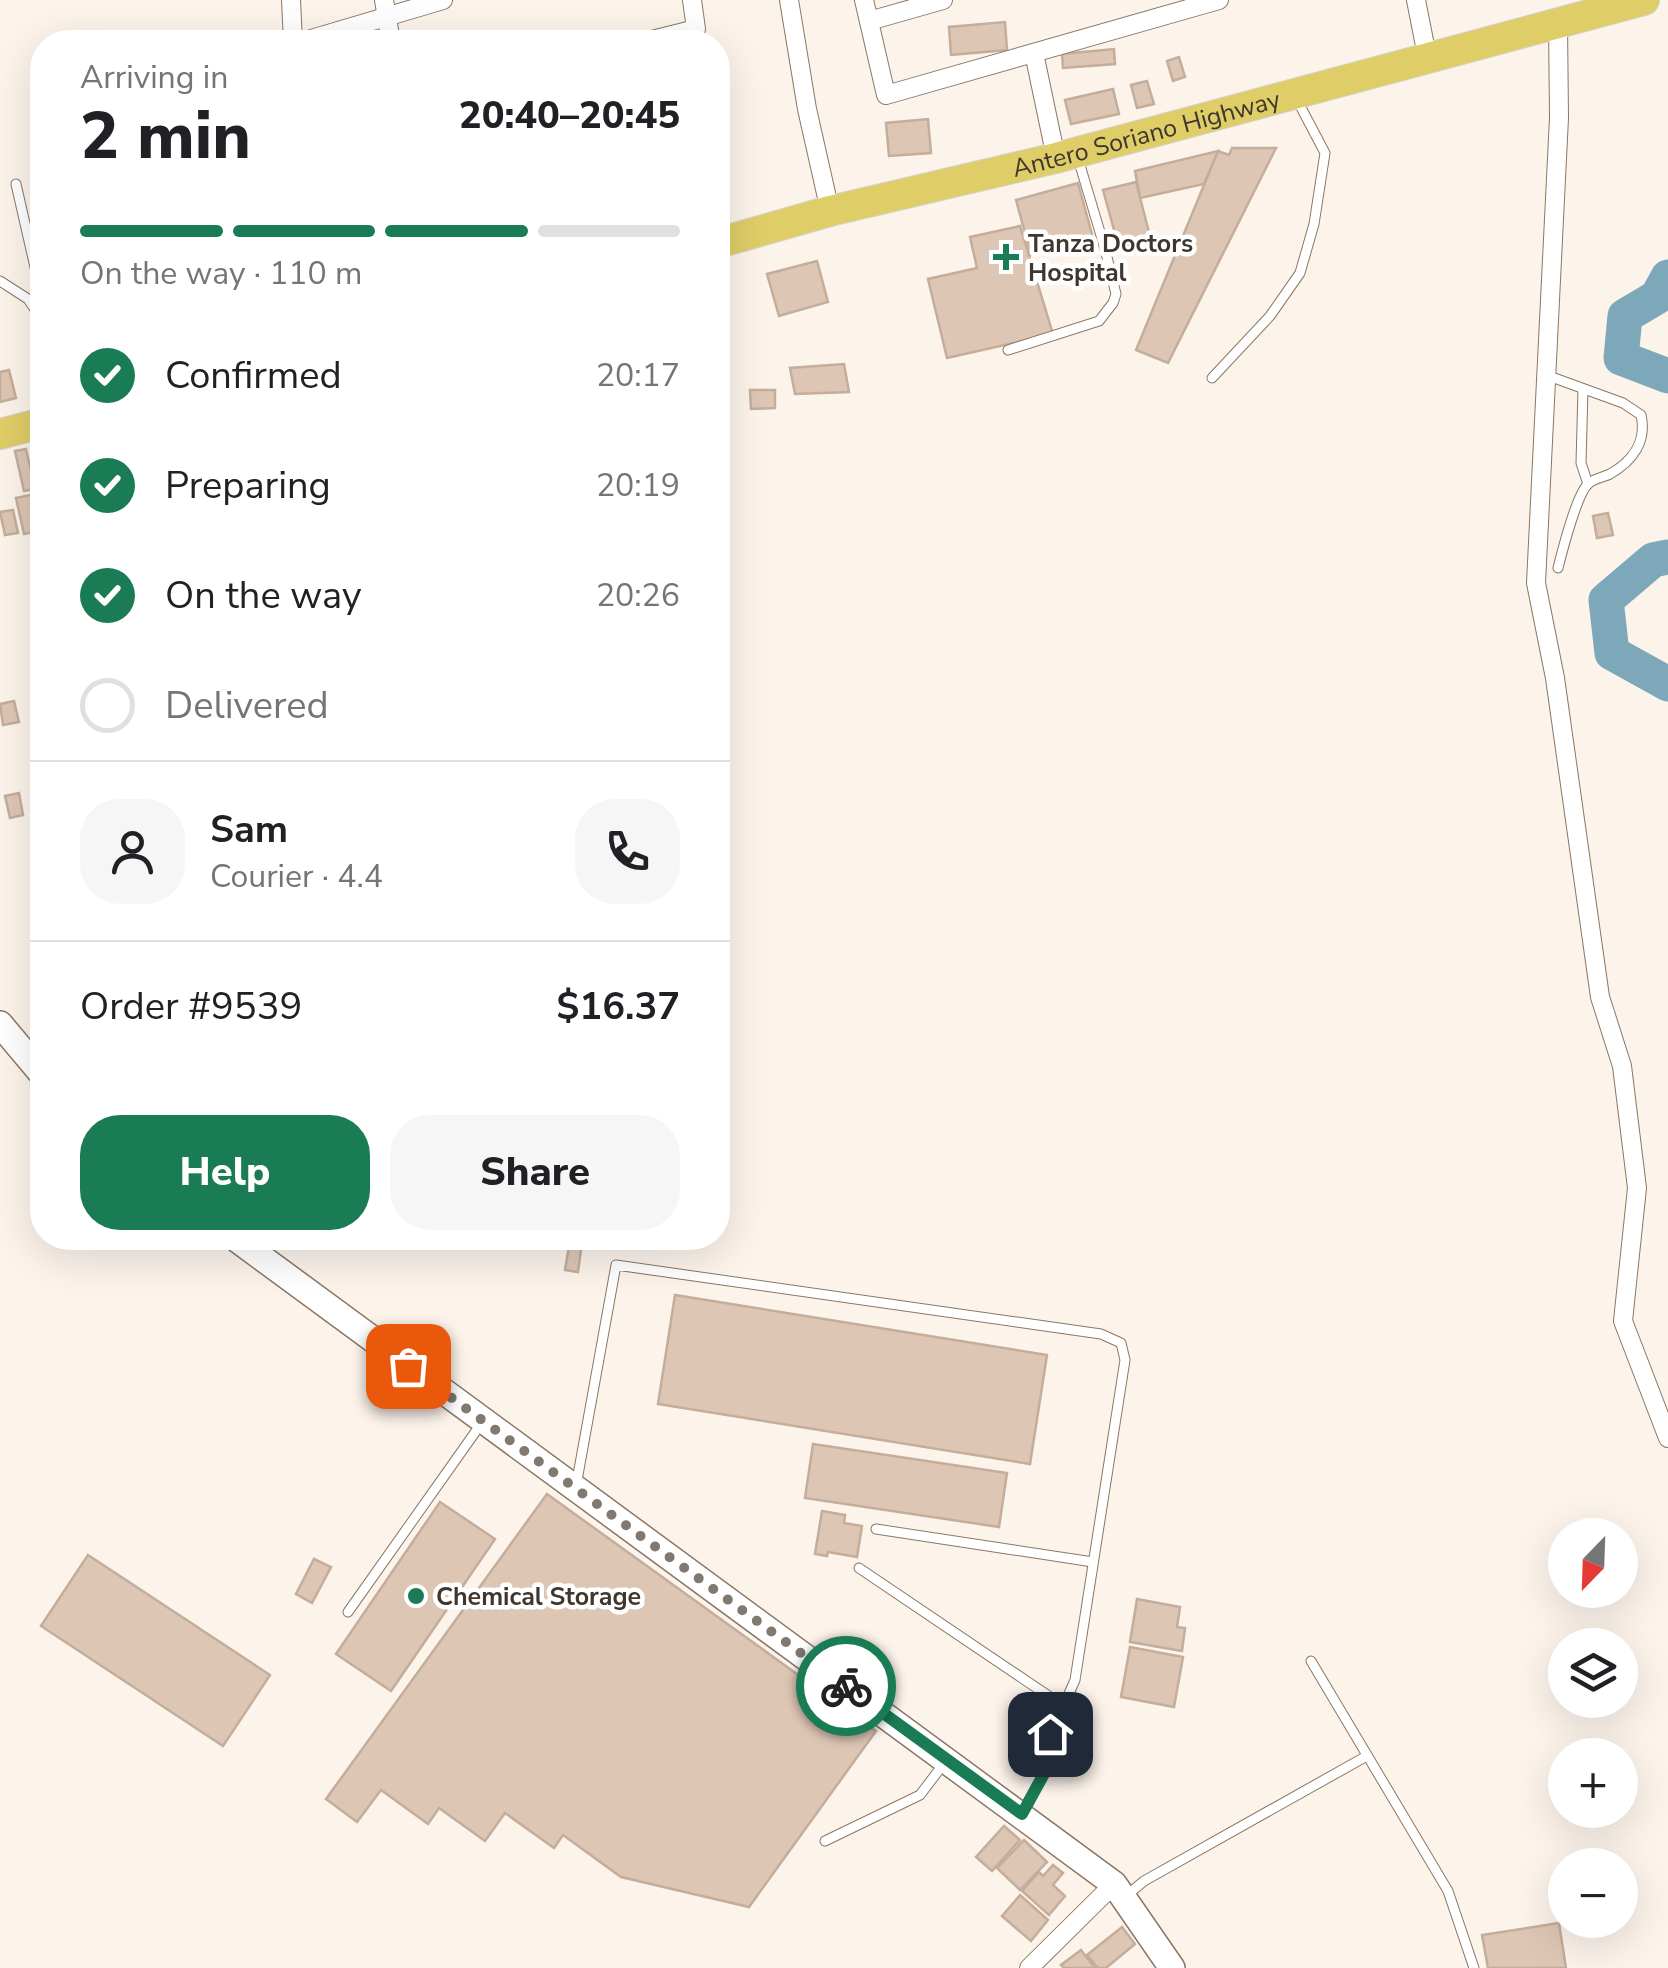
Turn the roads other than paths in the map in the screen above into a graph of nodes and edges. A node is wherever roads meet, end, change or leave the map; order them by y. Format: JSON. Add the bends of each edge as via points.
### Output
{"nodes":[{"id":1,"x":292,"y":0,"type":"edge"},
{"id":2,"x":443,"y":0,"type":"edge"},
{"id":3,"x":692,"y":0,"type":"edge"},
{"id":4,"x":789,"y":0,"type":"edge"},
{"id":5,"x":864,"y":0,"type":"edge"},
{"id":6,"x":943,"y":0,"type":"edge"},
{"id":7,"x":1220,"y":0,"type":"edge"},
{"id":8,"x":1416,"y":0,"type":"edge"},
{"id":9,"x":1668,"y":6,"type":"edge"},
{"id":10,"x":384,"y":9,"type":"edge"},
{"id":11,"x":1603,"y":11,"type":"edge"},
{"id":12,"x":868,"y":21,"type":"junction"},
{"id":13,"x":296,"y":30,"type":"edge"},
{"id":14,"x":329,"y":30,"type":"edge"},
{"id":15,"x":692,"y":30,"type":"edge"},
{"id":16,"x":1034,"y":54,"type":"junction"},
{"id":17,"x":1427,"y":56,"type":"junction"},
{"id":18,"x":1294,"y":95,"type":"junction"},
{"id":19,"x":1067,"y":156,"type":"junction"},
{"id":20,"x":16,"y":184,"type":"dead end"},
{"id":21,"x":830,"y":212,"type":"junction"},
{"id":22,"x":730,"y":240,"type":"edge"},
{"id":23,"x":30,"y":245,"type":"edge"},
{"id":24,"x":0,"y":281,"type":"edge"},
{"id":25,"x":30,"y":302,"type":"edge"},
{"id":26,"x":1008,"y":350,"type":"dead end"},
{"id":27,"x":1546,"y":375,"type":"junction"},
{"id":28,"x":1212,"y":378,"type":"dead end"},
{"id":29,"x":1584,"y":389,"type":"junction"},
{"id":30,"x":30,"y":425,"type":"edge"},
{"id":31,"x":0,"y":434,"type":"edge"},
{"id":32,"x":1588,"y":484,"type":"junction"},
{"id":33,"x":1558,"y":568,"type":"dead end"},
{"id":34,"x":0,"y":1024,"type":"edge"},
{"id":35,"x":30,"y":1060,"type":"edge"},
{"id":36,"x":251,"y":1250,"type":"edge"},
{"id":37,"x":483,"y":1422,"type":"junction"},
{"id":38,"x":1668,"y":1438,"type":"edge"},
{"id":39,"x":576,"y":1488,"type":"junction"},
{"id":40,"x":876,"y":1529,"type":"dead end"},
{"id":41,"x":1093,"y":1562,"type":"junction"},
{"id":42,"x":859,"y":1568,"type":"dead end"},
{"id":43,"x":348,"y":1612,"type":"dead end"},
{"id":44,"x":1311,"y":1661,"type":"dead end"},
{"id":45,"x":1062,"y":1706,"type":"junction"},
{"id":46,"x":1365,"y":1756,"type":"junction"},
{"id":47,"x":947,"y":1760,"type":"junction"},
{"id":48,"x":1022,"y":1814,"type":"junction"},
{"id":49,"x":825,"y":1841,"type":"dead end"},
{"id":50,"x":1120,"y":1890,"type":"junction"},
{"id":51,"x":1029,"y":1968,"type":"edge"},
{"id":52,"x":1172,"y":1968,"type":"edge"},
{"id":53,"x":1474,"y":1968,"type":"edge"}],
"edges":[{"from":1,"to":13,"type":"street"},
{"from":2,"to":10,"type":"street"},
{"from":3,"to":15,"type":"street"},
{"from":4,"to":21,"type":"street"},
{"from":5,"to":12,"type":"street"},
{"from":6,"to":12,"type":"street"},
{"from":7,"to":16,"type":"street"},
{"from":8,"to":17,"type":"street"},
{"from":9,"to":11,"type":"main road","name":"Antero Soriano Highway"},
{"from":10,"to":14,"type":"street"},
{"from":11,"to":17,"type":"main road","name":"Antero Soriano Highway"},
{"from":11,"to":27,"type":"street","via":[[1559,118]]},
{"from":12,"to":16,"type":"street","via":[[886,95]]},
{"from":16,"to":19,"type":"street"},
{"from":17,"to":18,"type":"main road","name":"Antero Soriano Highway"},
{"from":18,"to":19,"type":"main road","name":"Antero Soriano Highway"},
{"from":18,"to":28,"type":"lane","via":[[1325,153],[1300,273]]},
{"from":19,"to":21,"type":"main road","name":"Antero Soriano Highway"},
{"from":19,"to":26,"type":"lane","via":[[1116,294],[1099,321]]},
{"from":20,"to":23,"type":"lane"},
{"from":21,"to":22,"type":"main road","name":"Antero Soriano Highway"},
{"from":24,"to":25,"type":"lane"},
{"from":27,"to":29,"type":"lane"},
{"from":27,"to":38,"type":"street","via":[[1536,583],[1600,997],[1622,1066],[1636,1188],[1623,1321]]},
{"from":29,"to":32,"type":"lane","via":[[1582,463]]},
{"from":29,"to":32,"type":"lane","via":[[1641,415],[1644,429],[1628,462]]},
{"from":30,"to":31,"type":"main road"},
{"from":32,"to":33,"type":"lane"},
{"from":34,"to":35,"type":"street"},
{"from":36,"to":37,"type":"street"},
{"from":37,"to":39,"type":"street"},
{"from":37,"to":43,"type":"lane"},
{"from":39,"to":41,"type":"lane","via":[[616,1265],[1101,1334],[1121,1343],[1125,1360]]},
{"from":39,"to":47,"type":"street"},
{"from":40,"to":41,"type":"lane"},
{"from":41,"to":45,"type":"lane","via":[[1075,1680]]},
{"from":42,"to":45,"type":"lane"},
{"from":44,"to":46,"type":"lane"},
{"from":45,"to":48,"type":"lane","via":[[1046,1770]]},
{"from":46,"to":50,"type":"lane"},
{"from":46,"to":53,"type":"lane","via":[[1448,1890]]},
{"from":47,"to":48,"type":"street"},
{"from":47,"to":49,"type":"lane","via":[[920,1795]]},
{"from":48,"to":50,"type":"street"},
{"from":50,"to":51,"type":"street"},
{"from":50,"to":52,"type":"street"}]}
